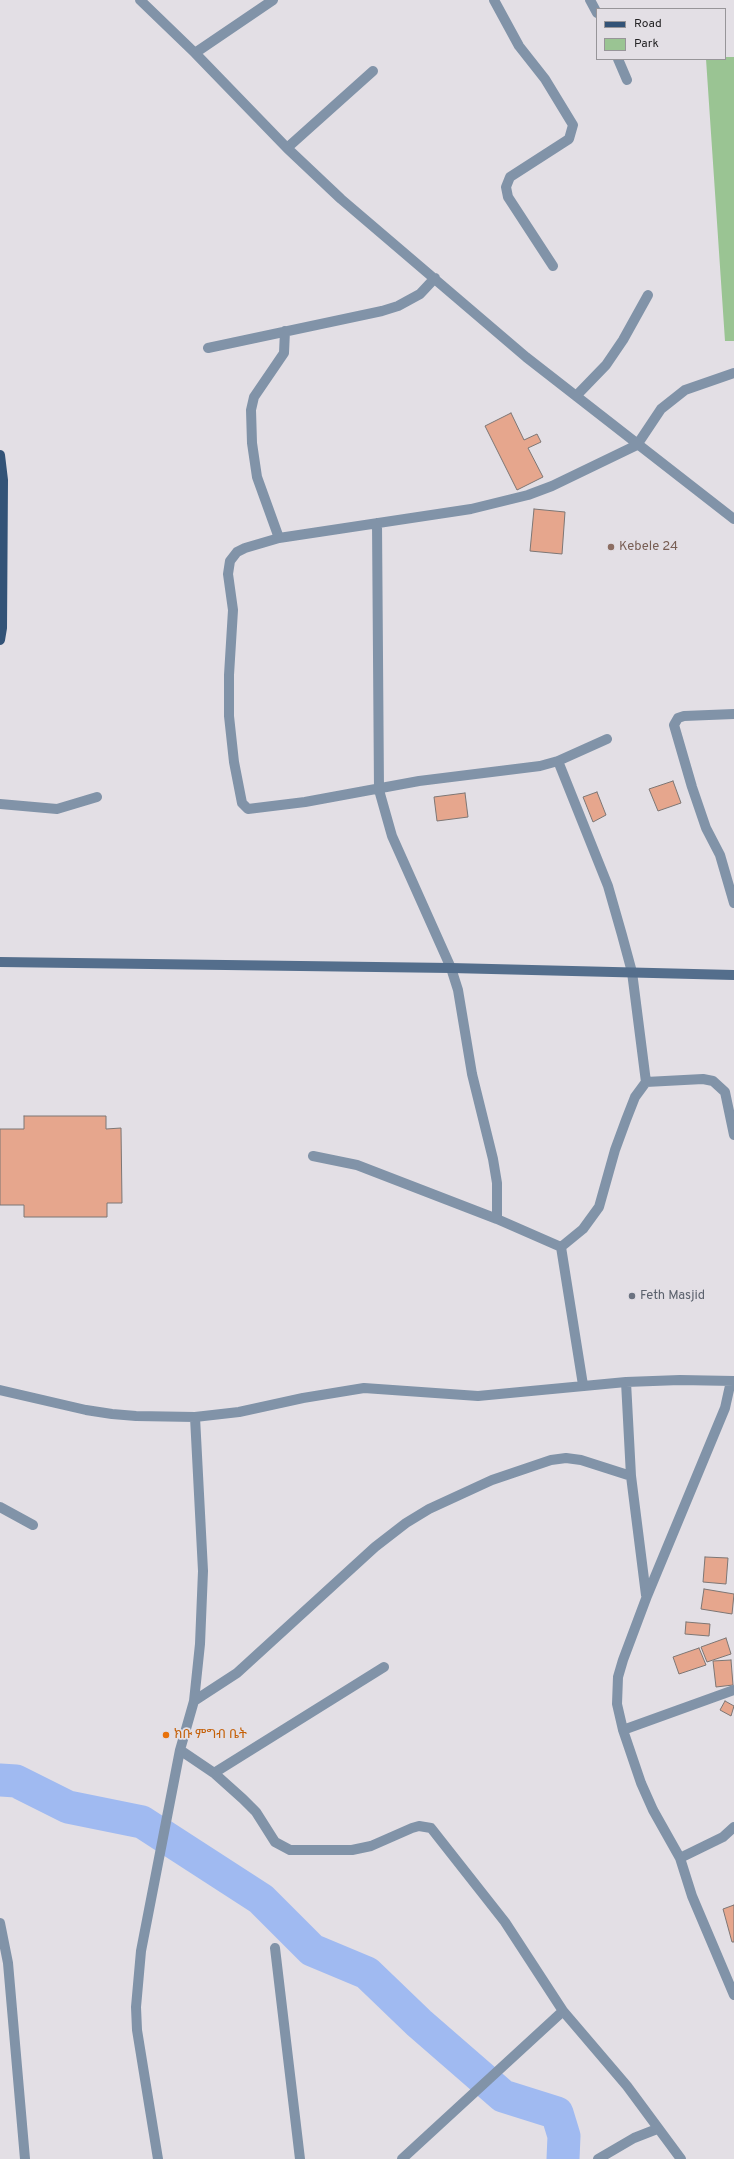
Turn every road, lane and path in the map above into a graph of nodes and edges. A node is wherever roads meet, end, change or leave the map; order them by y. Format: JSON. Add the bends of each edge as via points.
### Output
{"nodes":[{"id":1,"x":140,"y":0,"type":"edge"},
{"id":2,"x":273,"y":0,"type":"edge"},
{"id":3,"x":494,"y":0,"type":"edge"},
{"id":4,"x":590,"y":0,"type":"edge"},
{"id":5,"x":596,"y":11,"type":"edge"},
{"id":6,"x":195,"y":53,"type":"junction"},
{"id":7,"x":618,"y":60,"type":"edge"},
{"id":8,"x":373,"y":71,"type":"dead end"},
{"id":9,"x":627,"y":80,"type":"dead end"},
{"id":10,"x":287,"y":148,"type":"junction"},
{"id":11,"x":553,"y":266,"type":"dead end"},
{"id":12,"x":435,"y":278,"type":"junction"},
{"id":13,"x":648,"y":295,"type":"dead end"},
{"id":14,"x":285,"y":331,"type":"junction"},
{"id":15,"x":208,"y":348,"type":"dead end"},
{"id":16,"x":734,"y":373,"type":"edge"},
{"id":17,"x":576,"y":396,"type":"junction"},
{"id":18,"x":637,"y":445,"type":"junction"},
{"id":19,"x":0,"y":455,"type":"edge"},
{"id":20,"x":734,"y":519,"type":"edge"},
{"id":21,"x":377,"y":522,"type":"junction"},
{"id":22,"x":279,"y":538,"type":"junction"},
{"id":23,"x":0,"y":640,"type":"edge"},
{"id":24,"x":734,"y":714,"type":"edge"},
{"id":25,"x":607,"y":739,"type":"dead end"},
{"id":26,"x":558,"y":761,"type":"junction"},
{"id":27,"x":379,"y":790,"type":"junction"},
{"id":28,"x":97,"y":796,"type":"dead end"},
{"id":29,"x":0,"y":804,"type":"edge"},
{"id":30,"x":734,"y":904,"type":"edge"},
{"id":31,"x":0,"y":962,"type":"edge"},
{"id":32,"x":451,"y":968,"type":"junction"},
{"id":33,"x":632,"y":972,"type":"junction"},
{"id":34,"x":734,"y":975,"type":"edge"},
{"id":35,"x":646,"y":1082,"type":"junction"},
{"id":36,"x":734,"y":1134,"type":"edge"},
{"id":37,"x":313,"y":1156,"type":"dead end"},
{"id":38,"x":497,"y":1219,"type":"junction"},
{"id":39,"x":561,"y":1247,"type":"junction"},
{"id":40,"x":733,"y":1381,"type":"edge"},
{"id":41,"x":626,"y":1382,"type":"junction"},
{"id":42,"x":583,"y":1385,"type":"junction"},
{"id":43,"x":0,"y":1390,"type":"edge"},
{"id":44,"x":195,"y":1417,"type":"junction"},
{"id":45,"x":631,"y":1476,"type":"junction"},
{"id":46,"x":0,"y":1507,"type":"edge"},
{"id":47,"x":33,"y":1525,"type":"dead end"},
{"id":48,"x":647,"y":1596,"type":"junction"},
{"id":49,"x":384,"y":1667,"type":"dead end"},
{"id":50,"x":734,"y":1690,"type":"edge"},
{"id":51,"x":194,"y":1701,"type":"junction"},
{"id":52,"x":623,"y":1730,"type":"junction"},
{"id":53,"x":180,"y":1750,"type":"junction"},
{"id":54,"x":214,"y":1773,"type":"junction"},
{"id":55,"x":734,"y":1827,"type":"edge"},
{"id":56,"x":680,"y":1858,"type":"junction"},
{"id":57,"x":0,"y":1923,"type":"edge"},
{"id":58,"x":275,"y":1948,"type":"dead end"},
{"id":59,"x":4,"y":1960,"type":"edge"},
{"id":60,"x":734,"y":1995,"type":"edge"},
{"id":61,"x":564,"y":2011,"type":"junction"},
{"id":62,"x":657,"y":2129,"type":"junction"},
{"id":63,"x":25,"y":2159,"type":"edge"},
{"id":64,"x":158,"y":2159,"type":"edge"},
{"id":65,"x":300,"y":2159,"type":"edge"},
{"id":66,"x":402,"y":2159,"type":"edge"},
{"id":67,"x":598,"y":2159,"type":"edge"},
{"id":68,"x":681,"y":2159,"type":"edge"}],
"edges":[{"from":1,"to":6,"type":"street"},
{"from":2,"to":6,"type":"street"},
{"from":3,"to":11,"type":"street","via":[[519,46],[545,79],[573,125],[570,139],[510,177],[506,187],[508,197]]},
{"from":4,"to":5,"type":"street"},
{"from":6,"to":10,"type":"street"},
{"from":7,"to":9,"type":"street"},
{"from":8,"to":10,"type":"street"},
{"from":10,"to":12,"type":"street","via":[[341,199]]},
{"from":12,"to":14,"type":"street","via":[[420,294],[398,306]]},
{"from":12,"to":17,"type":"street"},
{"from":13,"to":17,"type":"street","via":[[606,365]]},
{"from":14,"to":15,"type":"street"},
{"from":14,"to":22,"type":"street","via":[[284,353],[254,397],[252,410],[252,442],[257,477]]},
{"from":16,"to":18,"type":"street","via":[[685,390],[674,398],[661,409]]},
{"from":17,"to":18,"type":"street"},
{"from":18,"to":20,"type":"street"},
{"from":18,"to":21,"type":"street","via":[[559,483],[528,495],[471,509]]},
{"from":19,"to":23,"type":"main road","via":[[3,480]]},
{"from":21,"to":22,"type":"street"},
{"from":21,"to":27,"type":"street"},
{"from":22,"to":27,"type":"street","via":[[237,552],[229,567],[233,610],[229,716],[234,762],[243,806],[251,809]]},
{"from":24,"to":30,"type":"street","via":[[684,716],[678,718],[674,725],[692,787],[706,828],[720,855]]},
{"from":25,"to":26,"type":"street"},
{"from":26,"to":27,"type":"street","via":[[510,771],[420,781]]},
{"from":26,"to":33,"type":"street","via":[[608,886]]},
{"from":27,"to":32,"type":"street","via":[[395,843]]},
{"from":28,"to":29,"type":"street","via":[[57,809]]},
{"from":31,"to":32,"type":"main road"},
{"from":32,"to":33,"type":"main road"},
{"from":32,"to":38,"type":"street","via":[[458,990],[472,1074],[493,1159],[497,1183]]},
{"from":33,"to":34,"type":"main road"},
{"from":33,"to":35,"type":"street"},
{"from":35,"to":36,"type":"street","via":[[703,1079],[713,1081],[726,1092]]},
{"from":35,"to":39,"type":"street","via":[[626,1120],[599,1207],[583,1229]]},
{"from":37,"to":38,"type":"street","via":[[357,1165]]},
{"from":38,"to":39,"type":"street"},
{"from":39,"to":42,"type":"street"},
{"from":40,"to":41,"type":"street"},
{"from":40,"to":48,"type":"street","via":[[714,1435]]},
{"from":41,"to":42,"type":"street"},
{"from":41,"to":45,"type":"street"},
{"from":42,"to":44,"type":"street","via":[[462,1396],[364,1388],[239,1412]]},
{"from":43,"to":44,"type":"street","via":[[112,1414]]},
{"from":44,"to":51,"type":"street","via":[[203,1572],[200,1644]]},
{"from":45,"to":48,"type":"street"},
{"from":45,"to":51,"type":"street","via":[[581,1460],[551,1460],[492,1480],[429,1509],[406,1523],[338,1579],[294,1623],[237,1673]]},
{"from":46,"to":47,"type":"street"},
{"from":48,"to":52,"type":"street","via":[[618,1677],[618,1704]]},
{"from":49,"to":54,"type":"street"},
{"from":50,"to":52,"type":"street"},
{"from":51,"to":53,"type":"street"},
{"from":52,"to":56,"type":"street","via":[[653,1810]]},
{"from":53,"to":54,"type":"street"},
{"from":53,"to":64,"type":"street","via":[[141,1951],[136,2007],[137,2030]]},
{"from":54,"to":61,"type":"street","via":[[256,1812],[275,1842],[290,1850],[352,1850],[371,1846],[419,1826],[431,1828],[505,1922]]},
{"from":55,"to":56,"type":"street","via":[[723,1837]]},
{"from":56,"to":60,"type":"street","via":[[692,1896]]},
{"from":57,"to":59,"type":"street"},
{"from":58,"to":65,"type":"street"},
{"from":59,"to":63,"type":"street"},
{"from":61,"to":62,"type":"street","via":[[627,2086]]},
{"from":61,"to":66,"type":"street"},
{"from":62,"to":67,"type":"street","via":[[634,2138]]},
{"from":62,"to":68,"type":"street"}]}
